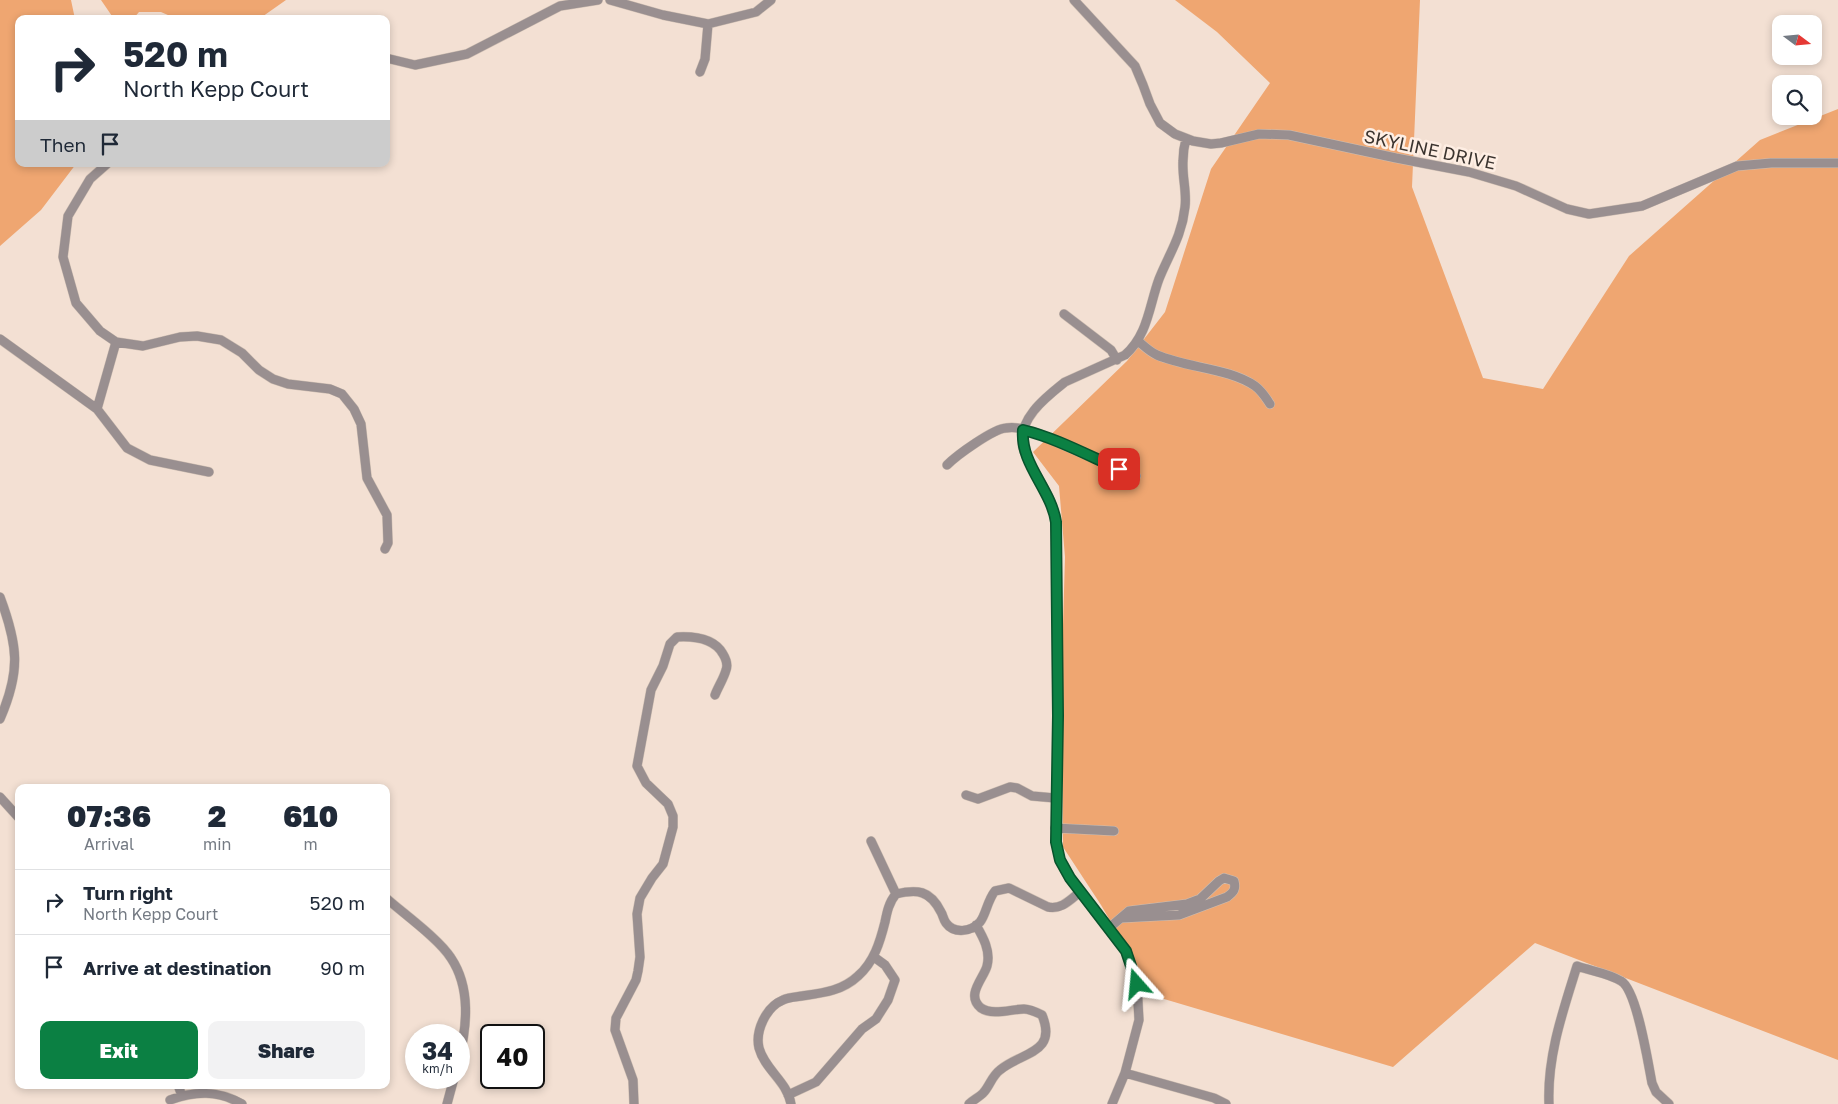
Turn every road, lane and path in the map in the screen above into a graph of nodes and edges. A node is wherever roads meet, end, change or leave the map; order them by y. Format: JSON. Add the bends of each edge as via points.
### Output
{"nodes":[{"id":1,"x":598,"y":0,"type":"edge"},
{"id":2,"x":610,"y":0,"type":"edge"},
{"id":3,"x":771,"y":0,"type":"edge"},
{"id":4,"x":1074,"y":0,"type":"edge"},
{"id":5,"x":708,"y":24,"type":"junction"},
{"id":6,"x":390,"y":59,"type":"edge"},
{"id":7,"x":700,"y":72,"type":"dead end"},
{"id":8,"x":1186,"y":139,"type":"junction"},
{"id":9,"x":1838,"y":162,"type":"edge"},
{"id":10,"x":104,"y":167,"type":"edge"},
{"id":11,"x":1064,"y":314,"type":"dead end"},
{"id":12,"x":0,"y":339,"type":"edge"},
{"id":13,"x":1138,"y":341,"type":"junction"},
{"id":14,"x":116,"y":342,"type":"junction"},
{"id":15,"x":1117,"y":360,"type":"junction"},
{"id":16,"x":1270,"y":404,"type":"dead end"},
{"id":17,"x":97,"y":410,"type":"junction"},
{"id":18,"x":1023,"y":430,"type":"junction"},
{"id":19,"x":948,"y":465,"type":"dead end"},
{"id":20,"x":209,"y":472,"type":"dead end"},
{"id":21,"x":1136,"y":476,"type":"dead end"},
{"id":22,"x":385,"y":549,"type":"dead end"},
{"id":23,"x":0,"y":596,"type":"edge"},
{"id":24,"x":715,"y":695,"type":"dead end"},
{"id":25,"x":0,"y":719,"type":"edge"},
{"id":26,"x":966,"y":795,"type":"dead end"},
{"id":27,"x":0,"y":797,"type":"edge"},
{"id":28,"x":1055,"y":798,"type":"junction"},
{"id":29,"x":15,"y":814,"type":"edge"},
{"id":30,"x":1055,"y":828,"type":"junction"},
{"id":31,"x":1114,"y":831,"type":"dead end"},
{"id":32,"x":872,"y":840,"type":"dead end"},
{"id":33,"x":1080,"y":892,"type":"junction"},
{"id":34,"x":896,"y":894,"type":"junction"},
{"id":35,"x":390,"y":902,"type":"edge"},
{"id":36,"x":1122,"y":918,"type":"junction"},
{"id":37,"x":976,"y":925,"type":"junction"},
{"id":38,"x":1109,"y":928,"type":"junction"},
{"id":39,"x":874,"y":957,"type":"junction"},
{"id":40,"x":465,"y":1024,"type":"edge"},
{"id":41,"x":1125,"y":1074,"type":"junction"},
{"id":42,"x":179,"y":1089,"type":"edge"},
{"id":43,"x":451,"y":1089,"type":"edge"},
{"id":44,"x":182,"y":1096,"type":"junction"},
{"id":45,"x":170,"y":1100,"type":"dead end"},
{"id":46,"x":790,"y":1100,"type":"edge"},
{"id":47,"x":242,"y":1104,"type":"edge"},
{"id":48,"x":447,"y":1104,"type":"edge"},
{"id":49,"x":634,"y":1104,"type":"edge"},
{"id":50,"x":970,"y":1104,"type":"edge"},
{"id":51,"x":1112,"y":1104,"type":"edge"},
{"id":52,"x":1226,"y":1104,"type":"edge"},
{"id":53,"x":1550,"y":1104,"type":"edge"},
{"id":54,"x":1669,"y":1104,"type":"edge"}],
"edges":[{"from":1,"to":6,"type":"street","via":[[560,6],[467,54],[415,65]]},
{"from":2,"to":5,"type":"street"},
{"from":3,"to":5,"type":"street","via":[[756,12]]},
{"from":4,"to":8,"type":"street","name":"SKYLINE DRIVE","via":[[1134,66],[1160,123]]},
{"from":5,"to":7,"type":"street","via":[[705,59]]},
{"from":8,"to":9,"type":"street","name":"SKYLINE DRIVE","via":[[1211,144],[1259,134],[1289,135],[1469,172],[1588,214],[1642,206],[1737,166]]},
{"from":8,"to":13,"type":"street","via":[[1183,162],[1186,207],[1181,230],[1159,279]]},
{"from":10,"to":14,"type":"street","via":[[90,179],[68,216],[63,257],[76,303],[100,330]]},
{"from":11,"to":15,"type":"street","via":[[1111,350]]},
{"from":12,"to":17,"type":"street"},
{"from":13,"to":15,"type":"street"},
{"from":13,"to":16,"type":"street","via":[[1155,354],[1234,376],[1255,386]]},
{"from":14,"to":17,"type":"street"},
{"from":14,"to":22,"type":"street","via":[[143,346],[180,337],[221,340],[273,379],[342,394],[361,424],[367,478],[386,516],[388,543]]},
{"from":15,"to":18,"type":"street","via":[[1064,382],[1032,413]]},
{"from":17,"to":20,"type":"street","via":[[127,448],[150,460]]},
{"from":18,"to":19,"type":"street","via":[[1005,428],[996,431]]},
{"from":18,"to":21,"type":"street","via":[[1045,435]]},
{"from":18,"to":28,"type":"street","via":[[1024,449],[1050,498],[1056,522],[1058,716]]},
{"from":23,"to":25,"type":"street","via":[[14,644],[15,671],[10,697]]},
{"from":24,"to":49,"type":"street","via":[[727,668],[722,651],[699,637],[678,637],[670,644],[651,690],[637,766],[646,783],[668,804],[673,827],[663,864],[640,898],[637,914],[638,971],[616,1018],[615,1030],[633,1080]]},
{"from":26,"to":28,"type":"street","via":[[978,799],[1017,788],[1032,796]]},
{"from":27,"to":29,"type":"street"},
{"from":28,"to":30,"type":"street"},
{"from":30,"to":31,"type":"street"},
{"from":30,"to":33,"type":"street","via":[[1060,860]]},
{"from":32,"to":34,"type":"street"},
{"from":33,"to":37,"type":"street","via":[[1054,908],[1009,888],[995,891]]},
{"from":33,"to":38,"type":"street"},
{"from":34,"to":37,"type":"street","via":[[913,890],[927,895],[934,900],[944,921],[956,930]]},
{"from":34,"to":39,"type":"street","via":[[889,904]]},
{"from":35,"to":40,"type":"street","via":[[451,957],[462,978]]},
{"from":36,"to":36,"type":"street","via":[[1179,915],[1228,898],[1234,892],[1234,881],[1224,878],[1200,899],[1187,904],[1136,909]]},
{"from":36,"to":38,"type":"street"},
{"from":37,"to":50,"type":"street","via":[[988,956],[987,966],[975,989],[977,1003],[988,1011],[1025,1009],[1042,1014],[1046,1034],[1034,1053],[1000,1069],[984,1092]]},
{"from":38,"to":41,"type":"street","via":[[1126,951],[1139,998],[1139,1020]]},
{"from":39,"to":46,"type":"street","via":[[885,965],[895,980],[884,1009],[816,1082]]},
{"from":39,"to":46,"type":"street","via":[[860,975],[842,988],[782,1000],[766,1016],[759,1034],[762,1058],[783,1084]]},
{"from":41,"to":51,"type":"street"},
{"from":41,"to":52,"type":"street","via":[[1202,1094]]},
{"from":42,"to":44,"type":"street"},
{"from":43,"to":48,"type":"street"},
{"from":44,"to":45,"type":"street"},
{"from":44,"to":47,"type":"street","via":[[219,1094]]},
{"from":53,"to":54,"type":"street","via":[[1555,1042],[1577,966],[1623,982],[1635,1007],[1652,1082],[1656,1092]]}]}
